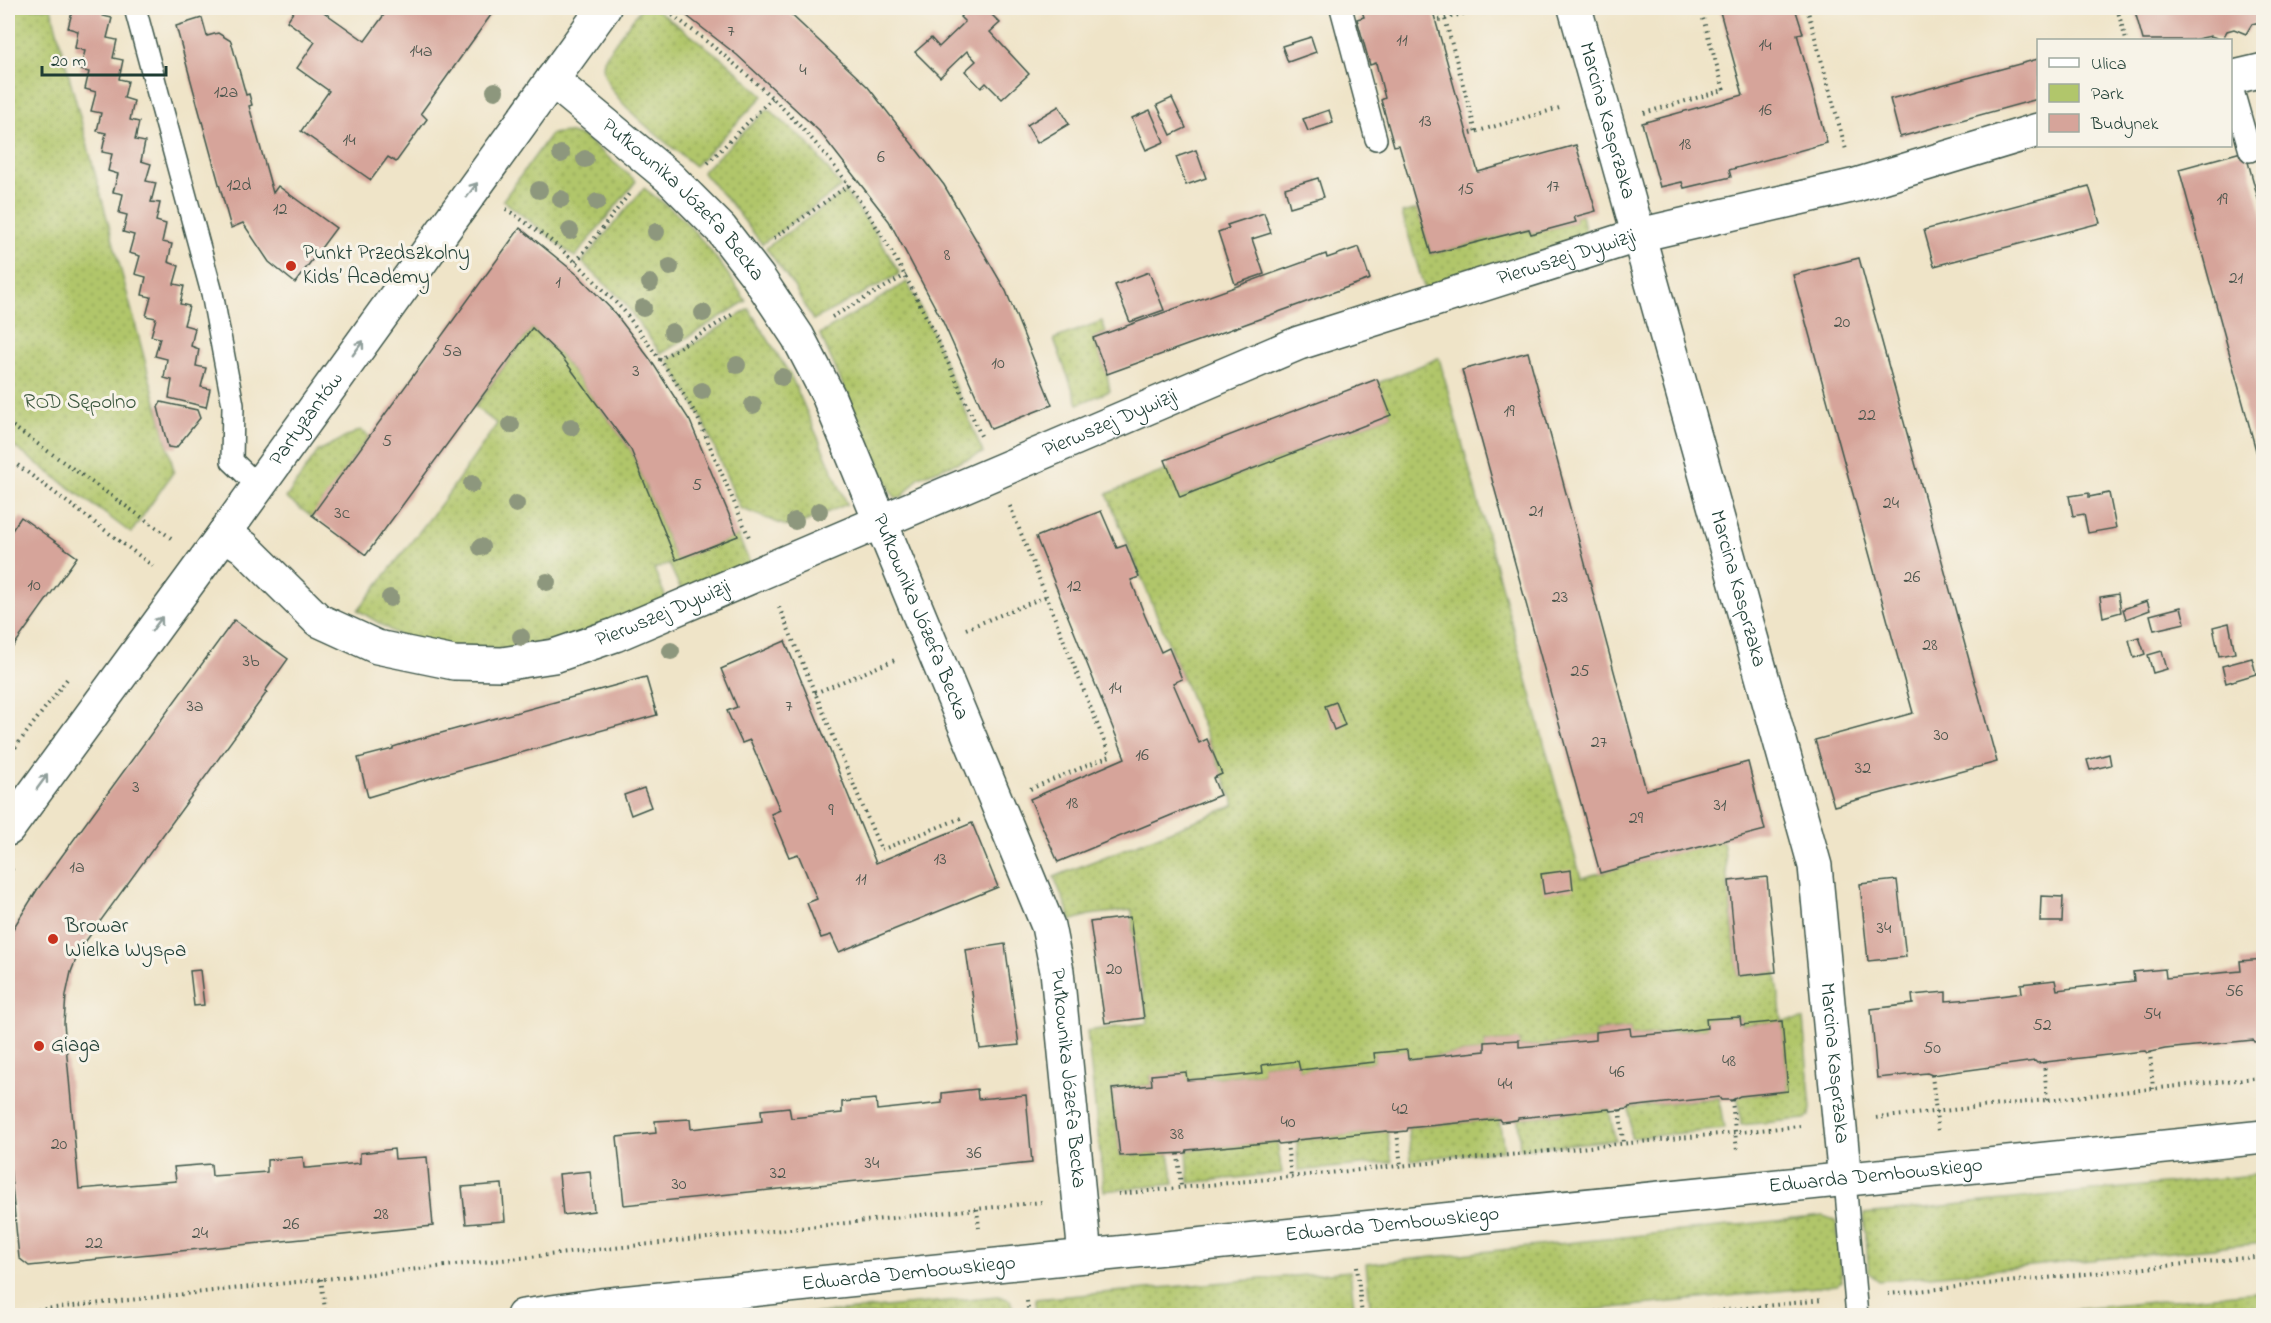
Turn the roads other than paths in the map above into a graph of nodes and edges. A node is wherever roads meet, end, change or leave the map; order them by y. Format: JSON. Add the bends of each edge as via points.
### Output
{"nodes":[{"id":1,"x":135,"y":8,"type":"edge"},
{"id":2,"x":604,"y":8,"type":"edge"},
{"id":3,"x":1341,"y":8,"type":"edge"},
{"id":4,"x":1575,"y":8,"type":"edge"},
{"id":5,"x":2264,"y":70,"type":"edge"},
{"id":6,"x":2232,"y":78,"type":"edge"},
{"id":7,"x":552,"y":80,"type":"junction"},
{"id":8,"x":2232,"y":86,"type":"edge"},
{"id":9,"x":2037,"y":130,"type":"edge"},
{"id":10,"x":1376,"y":139,"type":"dead end"},
{"id":11,"x":2250,"y":151,"type":"dead end"},
{"id":12,"x":1639,"y":235,"type":"junction"},
{"id":13,"x":258,"y":486,"type":"junction"},
{"id":14,"x":882,"y":520,"type":"junction"},
{"id":15,"x":224,"y":534,"type":"junction"},
{"id":16,"x":8,"y":830,"type":"edge"},
{"id":17,"x":2264,"y":1137,"type":"edge"},
{"id":18,"x":1845,"y":1181,"type":"junction"},
{"id":19,"x":1085,"y":1256,"type":"junction"},
{"id":20,"x":1857,"y":1306,"type":"edge"},
{"id":21,"x":523,"y":1316,"type":"edge"}],
"edges":[{"from":1,"to":13,"type":"lane","via":[[212,292],[234,405],[232,461]]},
{"from":2,"to":7,"type":"street","name":"Partyzantów"},
{"from":3,"to":10,"type":"lane"},
{"from":4,"to":12,"type":"street","name":"Marcina Kasprzaka"},
{"from":5,"to":6,"type":"street"},
{"from":13,"to":7,"type":"street","name":"Partyzantów","one_way":true},
{"from":7,"to":14,"type":"street","name":"Pułkownika Józefa Becka","via":[[669,177],[721,229],[758,277],[798,337],[828,394]]},
{"from":8,"to":11,"type":"lane"},
{"from":9,"to":12,"type":"street","name":"Pierwszej Dywizji","via":[[1856,185]]},
{"from":12,"to":14,"type":"street","name":"Pierwszej Dywizji","via":[[1299,344]]},
{"from":12,"to":18,"type":"street","name":"Marcina Kasprzaka","via":[[1815,866]]},
{"from":13,"to":15,"type":"street","name":"Partyzantów"},
{"from":14,"to":15,"type":"street","name":"Pierwszej Dywizji","via":[[615,635],[554,656],[502,664],[453,663],[377,646],[318,620],[244,547]]},
{"from":14,"to":19,"type":"street","name":"Pułkownika Józefa Becka","via":[[1048,926]]},
{"from":16,"to":15,"type":"street","name":"Partyzantów","one_way":true},
{"from":17,"to":18,"type":"street","name":"Edwarda Dembowskiego"},
{"from":18,"to":19,"type":"street","name":"Edwarda Dembowskiego"},
{"from":18,"to":20,"type":"lane"},
{"from":19,"to":21,"type":"street","name":"Edwarda Dembowskiego"}]}
